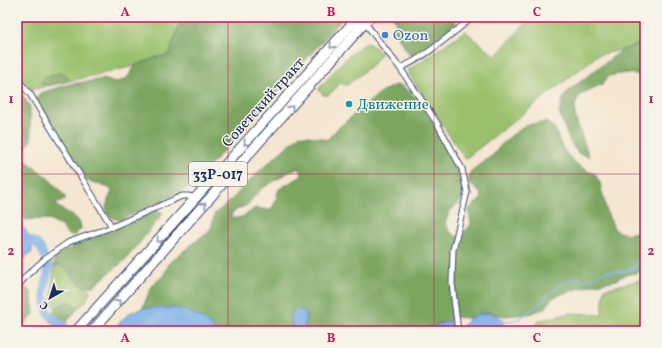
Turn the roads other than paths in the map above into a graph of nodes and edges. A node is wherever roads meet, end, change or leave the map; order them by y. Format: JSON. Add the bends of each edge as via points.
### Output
{"nodes":[{"id":1,"x":474,"y":17,"type":"edge"},
{"id":2,"x":365,"y":19,"type":"edge"},
{"id":3,"x":400,"y":68,"type":"junction"},
{"id":4,"x":17,"y":79,"type":"edge"},
{"id":5,"x":196,"y":198,"type":"junction"},
{"id":6,"x":112,"y":227,"type":"junction"},
{"id":7,"x":17,"y":287,"type":"edge"},
{"id":8,"x":76,"y":331,"type":"edge"},
{"id":9,"x":92,"y":331,"type":"edge"},
{"id":10,"x":458,"y":331,"type":"edge"}],
"edges":[{"from":1,"to":3,"type":"street","via":[[419,58]]},
{"from":2,"to":3,"type":"street"},
{"from":2,"to":5,"type":"highway","name":"Советский тракт","number":"33Р-017","one_way":true},
{"from":9,"to":2,"type":"highway","name":"Советский тракт","number":"33Р-017","one_way":true,"via":[[293,106]]},
{"from":3,"to":10,"type":"street","via":[[437,123],[462,169],[467,192],[453,250],[452,283]]},
{"from":4,"to":6,"type":"street","via":[[30,94]]},
{"from":5,"to":6,"type":"street","via":[[182,196]]},
{"from":5,"to":8,"type":"highway","name":"Советский тракт","number":"33Р-017","one_way":true},
{"from":6,"to":7,"type":"street","via":[[69,242],[46,258]]}]}
